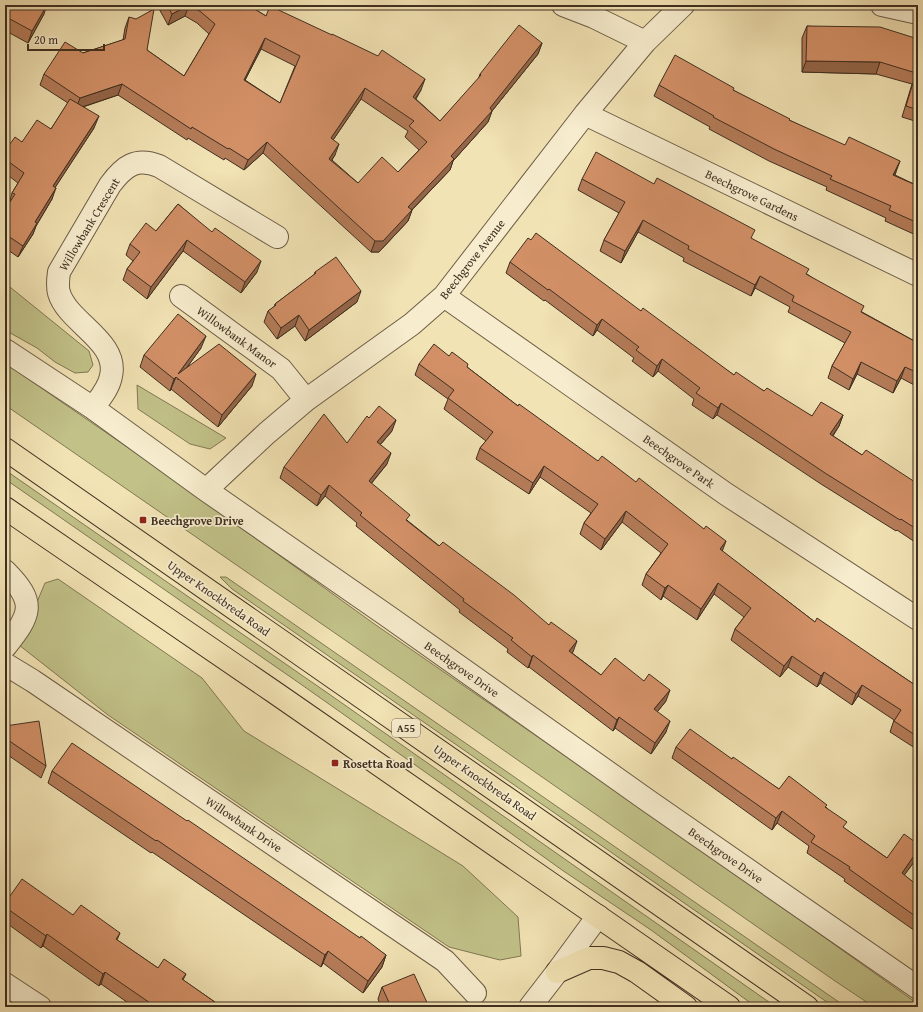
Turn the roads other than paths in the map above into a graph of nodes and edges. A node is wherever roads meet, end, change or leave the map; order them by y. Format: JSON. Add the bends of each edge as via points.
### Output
{"nodes":[{"id":1,"x":563,"y":5,"type":"edge"},
{"id":2,"x":683,"y":5,"type":"edge"},
{"id":3,"x":882,"y":5,"type":"edge"},
{"id":4,"x":918,"y":13,"type":"edge"},
{"id":5,"x":645,"y":42,"type":"junction"},
{"id":6,"x":586,"y":114,"type":"junction"},
{"id":7,"x":277,"y":237,"type":"dead end"},
{"id":8,"x":918,"y":276,"type":"edge"},
{"id":9,"x":181,"y":296,"type":"dead end"},
{"id":10,"x":444,"y":296,"type":"junction"},
{"id":11,"x":5,"y":350,"type":"edge"},
{"id":12,"x":306,"y":400,"type":"junction"},
{"id":13,"x":93,"y":408,"type":"junction"},
{"id":14,"x":5,"y":449,"type":"edge"},
{"id":15,"x":206,"y":490,"type":"junction"},
{"id":16,"x":5,"y":508,"type":"edge"},
{"id":17,"x":5,"y":571,"type":"edge"},
{"id":18,"x":918,"y":619,"type":"edge"},
{"id":19,"x":5,"y":647,"type":"edge"},
{"id":20,"x":5,"y":664,"type":"edge"},
{"id":21,"x":598,"y":916,"type":"junction"},
{"id":22,"x":557,"y":972,"type":"junction"},
{"id":23,"x":5,"y":984,"type":"edge"},
{"id":24,"x":918,"y":988,"type":"edge"},
{"id":25,"x":474,"y":993,"type":"dead end"},
{"id":26,"x":40,"y":1007,"type":"edge"},
{"id":27,"x":530,"y":1007,"type":"edge"},
{"id":28,"x":686,"y":1007,"type":"edge"},
{"id":29,"x":729,"y":1007,"type":"edge"},
{"id":30,"x":807,"y":1007,"type":"edge"}],
"edges":[{"from":1,"to":5,"type":"street"},
{"from":2,"to":5,"type":"street","name":"Beechgrove Avenue"},
{"from":3,"to":4,"type":"street"},
{"from":5,"to":6,"type":"street","name":"Beechgrove Avenue"},
{"from":6,"to":8,"type":"street","name":"Beechgrove Gardens"},
{"from":6,"to":10,"type":"street","name":"Beechgrove Avenue"},
{"from":7,"to":13,"type":"street","name":"Willowbank Crescent","via":[[160,166],[137,162],[126,167],[110,185],[63,266],[57,282],[59,294],[65,305],[107,350],[112,362],[106,390]]},
{"from":9,"to":12,"type":"street","name":"Willowbank Manor","via":[[281,369]]},
{"from":10,"to":12,"type":"street","name":"Beechgrove Avenue","via":[[412,324]]},
{"from":10,"to":18,"type":"street","name":"Beechgrove Park","via":[[726,494]]},
{"from":11,"to":13,"type":"street","name":"Beechgrove Drive"},
{"from":12,"to":15,"type":"street","name":"Beechgrove Avenue"},
{"from":13,"to":15,"type":"street","name":"Beechgrove Drive"},
{"from":14,"to":30,"type":"highway","name":"Upper Knockbreda Road","number":"A55"},
{"from":15,"to":24,"type":"street","name":"Beechgrove Drive"},
{"from":16,"to":21,"type":"highway"},
{"from":17,"to":19,"type":"street","via":[[25,595],[28,605],[26,616]]},
{"from":20,"to":25,"type":"street","name":"Willowbank Drive","via":[[445,960]]},
{"from":21,"to":22,"type":"street"},
{"from":21,"to":29,"type":"highway"},
{"from":22,"to":27,"type":"street"},
{"from":22,"to":28,"type":"highway","via":[[589,958],[619,962]]},
{"from":23,"to":26,"type":"street"}]}
